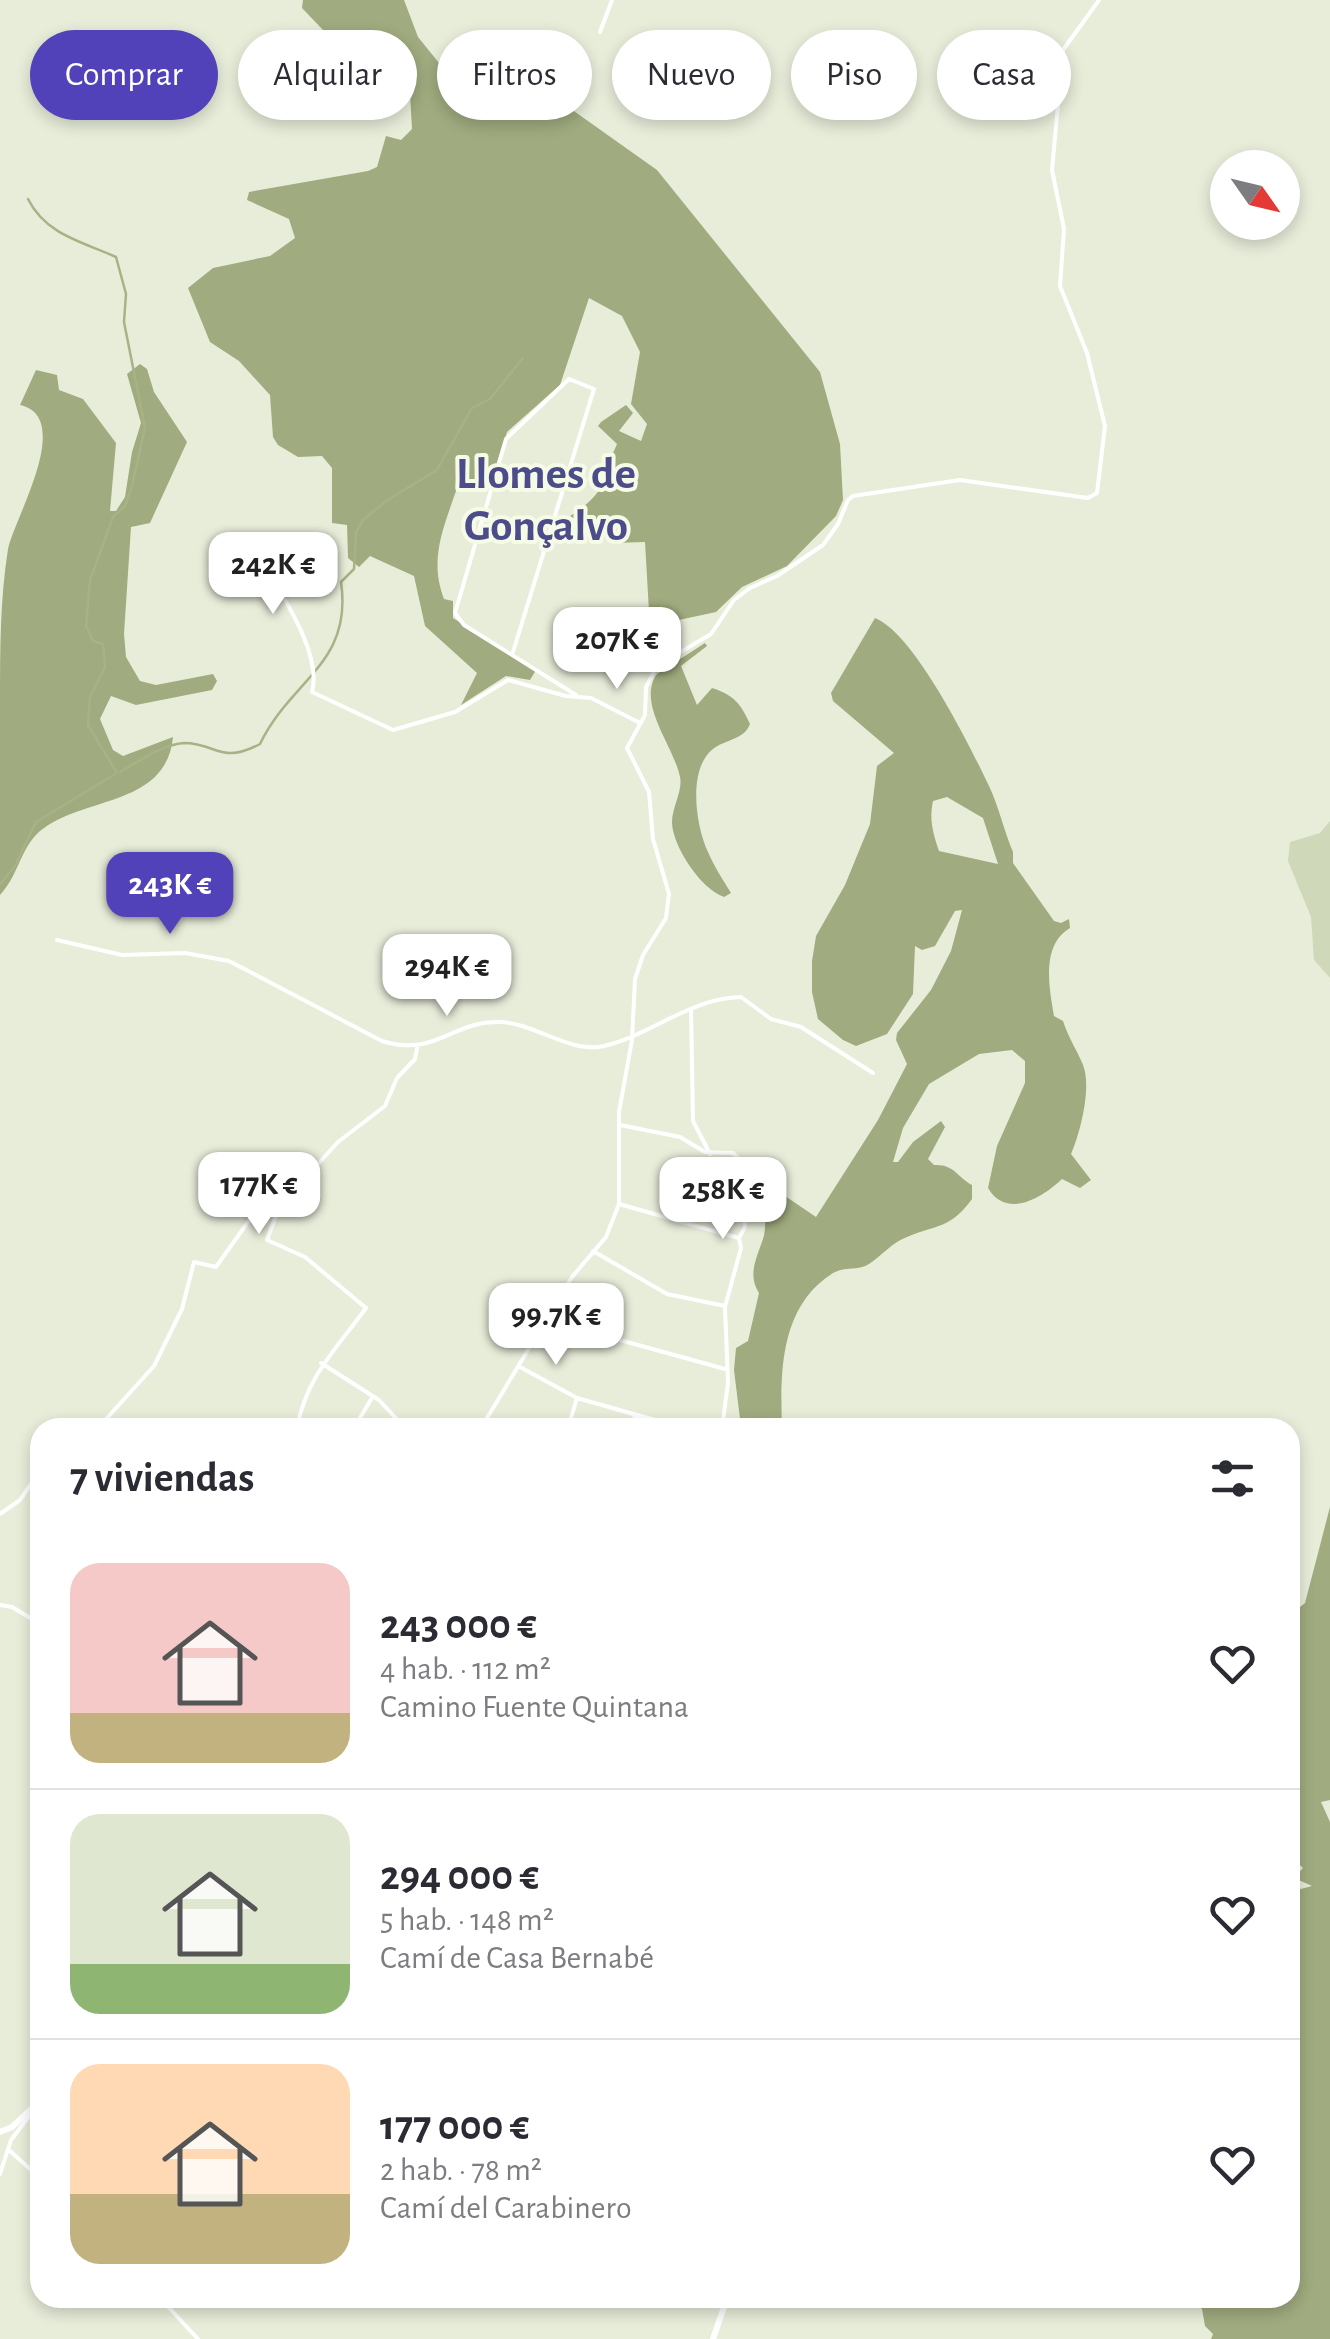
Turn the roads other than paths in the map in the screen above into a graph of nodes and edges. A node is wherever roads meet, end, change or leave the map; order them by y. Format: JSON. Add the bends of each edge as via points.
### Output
{"nodes":[{"id":1,"x":612,"y":0,"type":"edge"},
{"id":2,"x":1098,"y":0,"type":"edge"},
{"id":3,"x":600,"y":32,"type":"dead end"},
{"id":4,"x":259,"y":556,"type":"dead end"},
{"id":5,"x":513,"y":652,"type":"junction"},
{"id":6,"x":576,"y":694,"type":"junction"},
{"id":7,"x":640,"y":723,"type":"junction"},
{"id":8,"x":57,"y":940,"type":"dead end"},
{"id":9,"x":691,"y":1010,"type":"junction"},
{"id":10,"x":632,"y":1040,"type":"junction"},
{"id":11,"x":417,"y":1048,"type":"junction"},
{"id":12,"x":873,"y":1073,"type":"dead end"},
{"id":13,"x":620,"y":1124,"type":"junction"},
{"id":14,"x":710,"y":1154,"type":"junction"},
{"id":15,"x":274,"y":1198,"type":"junction"},
{"id":16,"x":619,"y":1204,"type":"junction"},
{"id":17,"x":739,"y":1238,"type":"junction"},
{"id":18,"x":593,"y":1251,"type":"junction"},
{"id":19,"x":726,"y":1306,"type":"junction"},
{"id":20,"x":552,"y":1308,"type":"junction"},
{"id":21,"x":321,"y":1364,"type":"junction"},
{"id":22,"x":520,"y":1368,"type":"junction"},
{"id":23,"x":725,"y":1368,"type":"junction"},
{"id":24,"x":372,"y":1396,"type":"junction"},
{"id":25,"x":577,"y":1398,"type":"junction"},
{"id":26,"x":635,"y":1415,"type":"junction"},
{"id":27,"x":107,"y":1418,"type":"edge"},
{"id":28,"x":299,"y":1418,"type":"edge"},
{"id":29,"x":360,"y":1418,"type":"edge"},
{"id":30,"x":395,"y":1418,"type":"edge"},
{"id":31,"x":488,"y":1418,"type":"edge"},
{"id":32,"x":571,"y":1418,"type":"edge"},
{"id":33,"x":634,"y":1418,"type":"edge"},
{"id":34,"x":646,"y":1418,"type":"edge"},
{"id":35,"x":723,"y":1418,"type":"edge"},
{"id":36,"x":30,"y":1486,"type":"edge"},
{"id":37,"x":0,"y":1514,"type":"edge"},
{"id":38,"x":0,"y":1605,"type":"edge"},
{"id":39,"x":30,"y":1618,"type":"edge"},
{"id":40,"x":30,"y":2110,"type":"edge"},
{"id":41,"x":30,"y":2113,"type":"edge"},
{"id":42,"x":0,"y":2132,"type":"edge"},
{"id":43,"x":9,"y":2150,"type":"junction"},
{"id":44,"x":30,"y":2169,"type":"edge"},
{"id":45,"x":0,"y":2174,"type":"edge"},
{"id":46,"x":169,"y":2308,"type":"edge"},
{"id":47,"x":724,"y":2308,"type":"edge"},
{"id":48,"x":198,"y":2339,"type":"edge"},
{"id":49,"x":714,"y":2339,"type":"edge"}],
"edges":[{"from":1,"to":3,"type":"street"},
{"from":2,"to":7,"type":"street","via":[[1062,50],[1052,170],[1064,228],[1060,286],[1087,352],[1104,426],[1096,495],[956,480],[850,498],[824,545],[736,598],[712,634],[657,666]]},
{"from":4,"to":6,"type":"street","via":[[316,668],[312,692],[393,730],[455,712],[506,680]]},
{"from":5,"to":5,"type":"street","via":[[464,624],[455,610],[506,439],[569,379],[594,389]]},
{"from":5,"to":6,"type":"street"},
{"from":6,"to":7,"type":"street"},
{"from":7,"to":10,"type":"street","via":[[627,748],[649,792],[653,838],[670,894],[666,918],[636,972]]},
{"from":8,"to":11,"type":"street","via":[[122,955],[229,961],[382,1042]]},
{"from":9,"to":10,"type":"street"},
{"from":9,"to":12,"type":"street","via":[[747,999],[766,1016],[801,1027]]},
{"from":9,"to":14,"type":"street","via":[[692,1116]]},
{"from":10,"to":11,"type":"street","via":[[584,1047],[518,1024],[489,1022]]},
{"from":10,"to":13,"type":"street"},
{"from":11,"to":15,"type":"street","via":[[385,1106],[338,1142],[298,1186]]},
{"from":13,"to":14,"type":"street","via":[[680,1137]]},
{"from":13,"to":16,"type":"street"},
{"from":14,"to":17,"type":"street","via":[[733,1153],[742,1161],[745,1228]]},
{"from":15,"to":21,"type":"street","via":[[278,1210],[267,1240],[304,1257],[366,1308]]},
{"from":15,"to":27,"type":"street","via":[[255,1212],[216,1267],[194,1262],[182,1308],[154,1366]]},
{"from":16,"to":17,"type":"street"},
{"from":16,"to":18,"type":"street","via":[[610,1231]]},
{"from":17,"to":19,"type":"street"},
{"from":18,"to":19,"type":"street","via":[[667,1294]]},
{"from":18,"to":20,"type":"street"},
{"from":19,"to":23,"type":"street"},
{"from":20,"to":22,"type":"street"},
{"from":20,"to":23,"type":"street","via":[[609,1337]]},
{"from":21,"to":24,"type":"street"},
{"from":21,"to":28,"type":"street"},
{"from":22,"to":25,"type":"street"},
{"from":22,"to":31,"type":"street"},
{"from":23,"to":35,"type":"street"},
{"from":24,"to":29,"type":"street"},
{"from":24,"to":30,"type":"street"},
{"from":25,"to":26,"type":"street"},
{"from":25,"to":32,"type":"street"},
{"from":26,"to":33,"type":"street"},
{"from":26,"to":34,"type":"street"},
{"from":36,"to":37,"type":"street"},
{"from":38,"to":39,"type":"street"},
{"from":40,"to":42,"type":"main road"},
{"from":41,"to":43,"type":"street"},
{"from":43,"to":44,"type":"street"},
{"from":43,"to":45,"type":"street"},
{"from":46,"to":48,"type":"street"},
{"from":47,"to":49,"type":"main road"}]}
